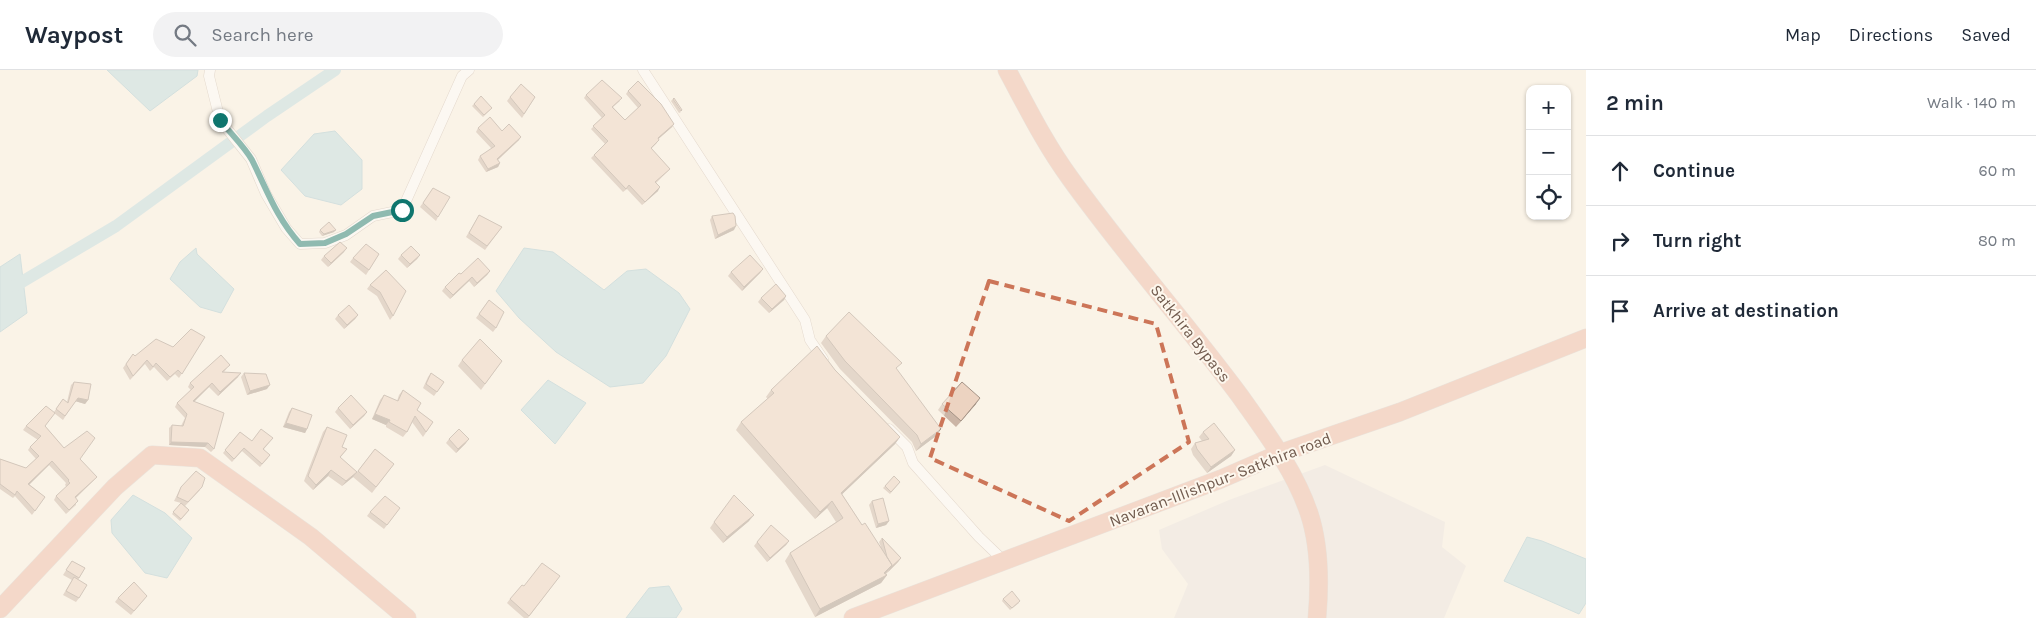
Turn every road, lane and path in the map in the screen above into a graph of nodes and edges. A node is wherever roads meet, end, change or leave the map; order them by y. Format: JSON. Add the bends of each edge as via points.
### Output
{"nodes":[{"id":1,"x":210,"y":70,"type":"edge"},
{"id":2,"x":469,"y":70,"type":"edge"},
{"id":3,"x":643,"y":70,"type":"edge"},
{"id":4,"x":1008,"y":70,"type":"edge"},
{"id":5,"x":1586,"y":338,"type":"edge"},
{"id":6,"x":830,"y":367,"type":"edge"},
{"id":7,"x":880,"y":420,"type":"edge"},
{"id":8,"x":1281,"y":453,"type":"junction"},
{"id":9,"x":1004,"y":561,"type":"junction"},
{"id":10,"x":0,"y":609,"type":"edge"},
{"id":11,"x":406,"y":618,"type":"edge"},
{"id":12,"x":852,"y":618,"type":"edge"},
{"id":13,"x":1316,"y":618,"type":"edge"}],
"edges":[{"from":1,"to":2,"type":"street","via":[[220,120],[251,158],[266,194],[286,228],[300,244],[325,243],[373,216],[402,210],[462,76]]},
{"from":3,"to":6,"type":"street","via":[[805,320],[810,340]]},
{"from":4,"to":8,"type":"highway","name":"Satkhira Bypass","via":[[1042,136],[1069,177],[1219,368]]},
{"from":5,"to":8,"type":"highway","name":"Navaran-Illishpur- Satkhira road","via":[[1400,412]]},
{"from":7,"to":9,"type":"street","via":[[907,447],[913,462]]},
{"from":8,"to":9,"type":"highway","name":"Navaran-Illishpur- Satkhira road"},
{"from":8,"to":13,"type":"highway","name":"Satkhira Bypass","via":[[1309,513],[1317,556],[1319,594]]},
{"from":9,"to":12,"type":"highway","name":"Navaran-Illishpur- Satkhira road"},
{"from":10,"to":11,"type":"highway","via":[[115,487],[152,456],[200,458],[311,537]]}]}
